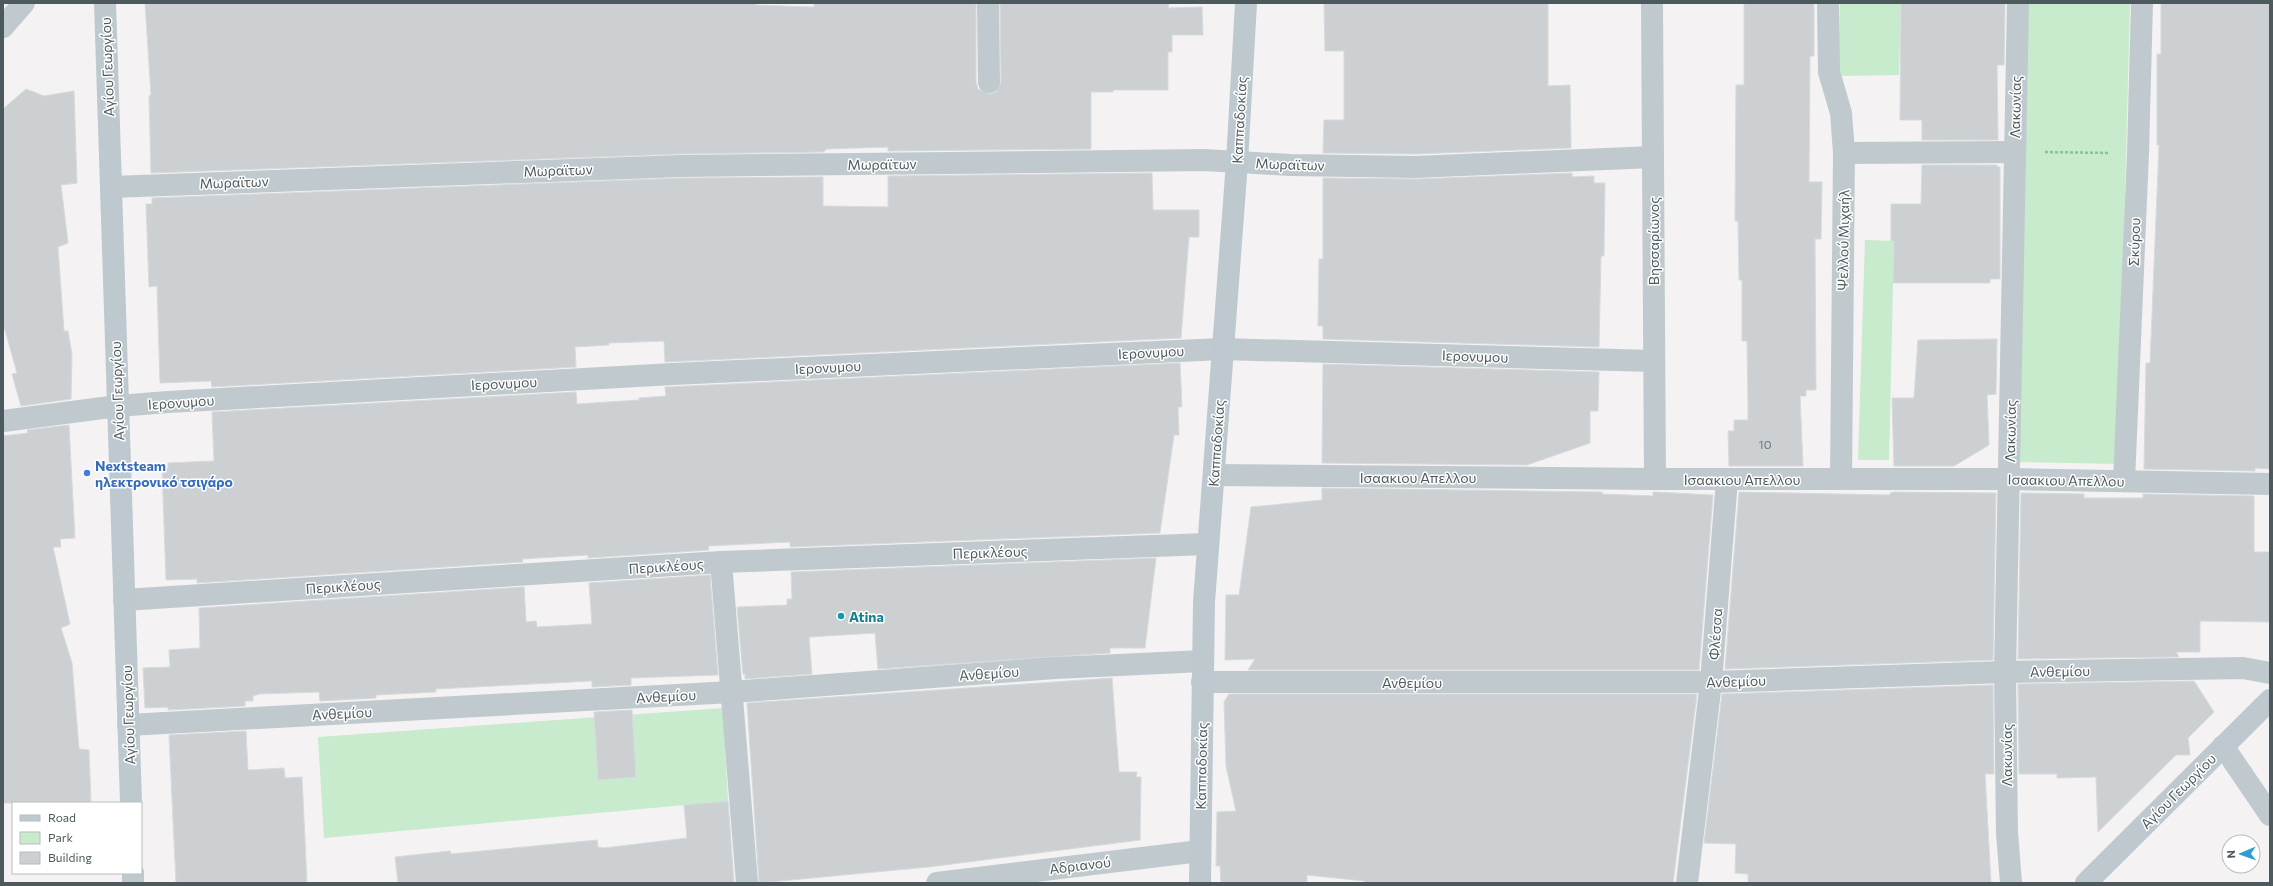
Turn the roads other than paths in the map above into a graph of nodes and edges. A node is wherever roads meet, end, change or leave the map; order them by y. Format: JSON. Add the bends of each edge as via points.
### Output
{"nodes":[{"id":1,"x":24,"y":3,"type":"edge"},
{"id":2,"x":105,"y":3,"type":"edge"},
{"id":3,"x":988,"y":3,"type":"edge"},
{"id":4,"x":1246,"y":3,"type":"edge"},
{"id":5,"x":1652,"y":3,"type":"edge"},
{"id":6,"x":1828,"y":3,"type":"edge"},
{"id":7,"x":2018,"y":3,"type":"edge"},
{"id":8,"x":2142,"y":3,"type":"edge"},
{"id":9,"x":3,"y":27,"type":"edge"},
{"id":10,"x":989,"y":82,"type":"dead end"},
{"id":11,"x":2014,"y":152,"type":"junction"},
{"id":12,"x":1844,"y":153,"type":"junction"},
{"id":13,"x":1653,"y":157,"type":"junction"},
{"id":14,"x":1237,"y":162,"type":"junction"},
{"id":15,"x":111,"y":187,"type":"junction"},
{"id":16,"x":1222,"y":349,"type":"junction"},
{"id":17,"x":1654,"y":361,"type":"junction"},
{"id":18,"x":118,"y":406,"type":"junction"},
{"id":19,"x":3,"y":421,"type":"edge"},
{"id":20,"x":1214,"y":475,"type":"junction"},
{"id":21,"x":1655,"y":479,"type":"junction"},
{"id":22,"x":1727,"y":479,"type":"junction"},
{"id":23,"x":1841,"y":479,"type":"junction"},
{"id":24,"x":2009,"y":479,"type":"junction"},
{"id":25,"x":2124,"y":480,"type":"junction"},
{"id":26,"x":2270,"y":484,"type":"edge"},
{"id":27,"x":1208,"y":544,"type":"junction"},
{"id":28,"x":721,"y":562,"type":"junction"},
{"id":29,"x":124,"y":600,"type":"junction"},
{"id":30,"x":1203,"y":672,"type":"junction"},
{"id":31,"x":2005,"y":672,"type":"junction"},
{"id":32,"x":2270,"y":673,"type":"edge"},
{"id":33,"x":1711,"y":682,"type":"junction"},
{"id":34,"x":732,"y":692,"type":"junction"},
{"id":35,"x":2270,"y":700,"type":"edge"},
{"id":36,"x":128,"y":725,"type":"junction"},
{"id":37,"x":2223,"y":746,"type":"junction"},
{"id":38,"x":131,"y":802,"type":"edge"},
{"id":39,"x":2270,"y":814,"type":"edge"},
{"id":40,"x":1200,"y":851,"type":"junction"},
{"id":41,"x":747,"y":883,"type":"edge"},
{"id":42,"x":937,"y":883,"type":"edge"},
{"id":43,"x":1200,"y":883,"type":"edge"},
{"id":44,"x":1687,"y":883,"type":"edge"},
{"id":45,"x":2011,"y":883,"type":"edge"},
{"id":46,"x":2086,"y":883,"type":"edge"}],
"edges":[{"from":1,"to":9,"type":"street"},
{"from":2,"to":15,"type":"street","name":"Αγίου Γεωργίου"},
{"from":3,"to":10,"type":"street"},
{"from":4,"to":14,"type":"street","name":"Καππαδοκίας"},
{"from":5,"to":13,"type":"street","name":"Βησσαρίωνος"},
{"from":6,"to":12,"type":"street","name":"Ψελλού Μιχαήλ","via":[[1829,72],[1841,113]]},
{"from":7,"to":11,"type":"street","name":"Λακωνίας"},
{"from":8,"to":25,"type":"street","name":"Σκύρου"},
{"from":11,"to":12,"type":"street"},
{"from":11,"to":24,"type":"street","name":"Λακωνίας"},
{"from":12,"to":23,"type":"street","name":"Ψελλού Μιχαήλ"},
{"from":13,"to":14,"type":"street","name":"Μωραϊτων","via":[[1416,167]]},
{"from":13,"to":17,"type":"street","name":"Βησσαρίωνος"},
{"from":14,"to":15,"type":"street","name":"Μωραϊτων","via":[[1204,160],[681,166]]},
{"from":14,"to":16,"type":"street","name":"Καππαδοκίας"},
{"from":15,"to":18,"type":"street","name":"Αγίου Γεωργίου"},
{"from":16,"to":17,"type":"street","name":"Ιερονυμου"},
{"from":16,"to":18,"type":"street","name":"Ιερονυμου","via":[[666,374]]},
{"from":16,"to":20,"type":"street","name":"Καππαδοκίας"},
{"from":17,"to":21,"type":"street","name":"Βησσαρίωνος"},
{"from":18,"to":19,"type":"street","name":"Ιερονυμου"},
{"from":18,"to":29,"type":"street","name":"Αγίου Γεωργίου"},
{"from":20,"to":21,"type":"street","name":"Ισαακιου Απελλου"},
{"from":20,"to":27,"type":"street","name":"Καππαδοκίας"},
{"from":21,"to":22,"type":"street","name":"Ισαακιου Απελλου"},
{"from":22,"to":23,"type":"street","name":"Ισαακιου Απελλου"},
{"from":22,"to":33,"type":"street","name":"Φλέσσα"},
{"from":23,"to":24,"type":"street","name":"Ισαακιου Απελλου"},
{"from":24,"to":25,"type":"street","name":"Ισαακιου Απελλου"},
{"from":24,"to":31,"type":"street","name":"Λακωνίας"},
{"from":25,"to":26,"type":"street","name":"Ισαακιου Απελλου"},
{"from":27,"to":28,"type":"street","name":"Περικλέους"},
{"from":27,"to":30,"type":"street","name":"Καππαδοκίας"},
{"from":28,"to":29,"type":"street","name":"Περικλέους"},
{"from":28,"to":34,"type":"street"},
{"from":29,"to":36,"type":"street","name":"Αγίου Γεωργίου"},
{"from":30,"to":33,"type":"street","name":"Ανθεμίου"},
{"from":30,"to":34,"type":"street","name":"Ανθεμίου","via":[[1055,668]]},
{"from":30,"to":40,"type":"street","name":"Καππαδοκίας"},
{"from":31,"to":32,"type":"street","name":"Ανθεμίου","via":[[2243,668]]},
{"from":31,"to":33,"type":"street","name":"Ανθεμίου"},
{"from":31,"to":45,"type":"street","name":"Λακωνίας","via":[[2007,833]]},
{"from":33,"to":44,"type":"street","name":"Φλέσσα"},
{"from":34,"to":36,"type":"street","name":"Ανθεμίου"},
{"from":34,"to":41,"type":"street"},
{"from":35,"to":37,"type":"street","name":"Αγίου Γεωργίου"},
{"from":36,"to":38,"type":"street","name":"Αγίου Γεωργίου"},
{"from":37,"to":39,"type":"street"},
{"from":37,"to":46,"type":"street","name":"Αγίου Γεωργίου"},
{"from":40,"to":42,"type":"street","name":"Αδριανού"},
{"from":40,"to":43,"type":"street","name":"Καππαδοκίας"}]}
